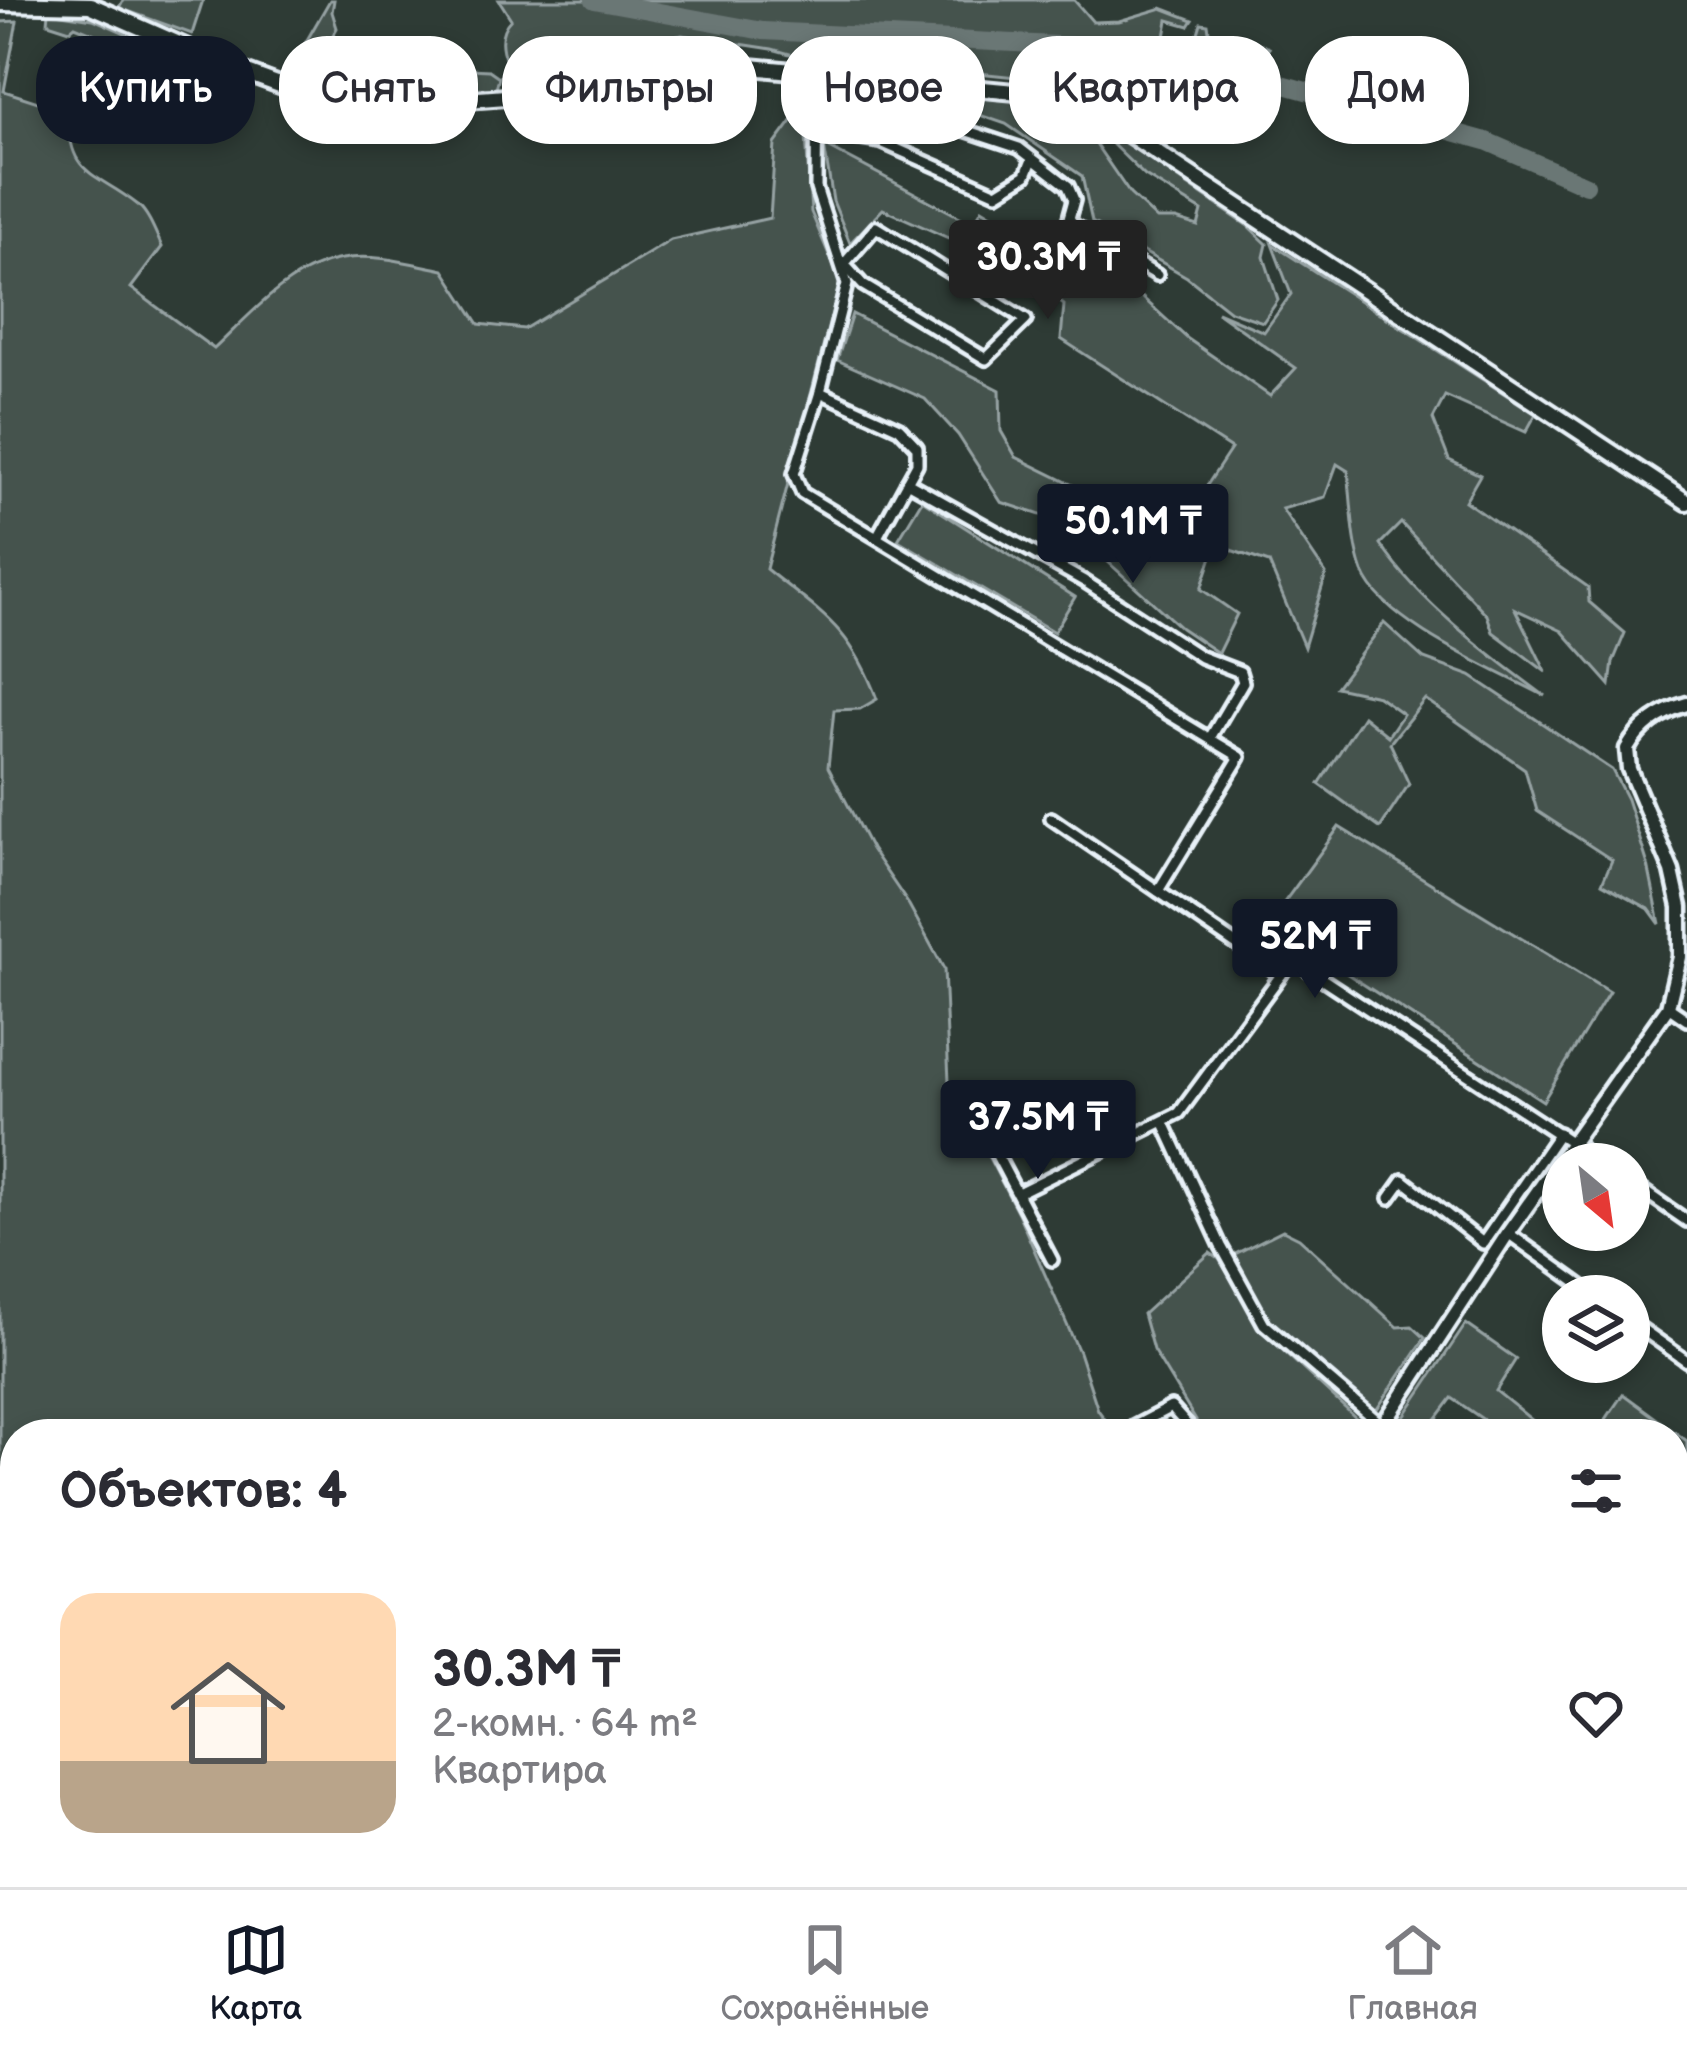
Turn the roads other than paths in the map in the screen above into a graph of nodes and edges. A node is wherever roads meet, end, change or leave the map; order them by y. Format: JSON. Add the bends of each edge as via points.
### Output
{"nodes":[{"id":1,"x":0,"y":4,"type":"edge"},
{"id":2,"x":781,"y":71,"type":"edge"},
{"id":3,"x":985,"y":89,"type":"edge"},
{"id":4,"x":985,"y":137,"type":"edge"},
{"id":5,"x":816,"y":144,"type":"edge"},
{"id":6,"x":881,"y":144,"type":"edge"},
{"id":7,"x":1032,"y":160,"type":"junction"},
{"id":8,"x":844,"y":264,"type":"junction"},
{"id":9,"x":1157,"y":275,"type":"dead end"},
{"id":10,"x":820,"y":392,"type":"junction"},
{"id":11,"x":908,"y":482,"type":"junction"},
{"id":12,"x":1687,"y":502,"type":"edge"},
{"id":13,"x":877,"y":537,"type":"junction"},
{"id":14,"x":1687,"y":704,"type":"edge"},
{"id":15,"x":1210,"y":738,"type":"junction"},
{"id":16,"x":1052,"y":818,"type":"dead end"},
{"id":17,"x":1680,"y":874,"type":"edge"},
{"id":18,"x":1158,"y":891,"type":"junction"},
{"id":19,"x":1281,"y":975,"type":"junction"},
{"id":20,"x":1668,"y":1007,"type":"junction"},
{"id":21,"x":1687,"y":1020,"type":"edge"},
{"id":22,"x":1164,"y":1124,"type":"junction"},
{"id":23,"x":982,"y":1127,"type":"dead end"},
{"id":24,"x":1558,"y":1133,"type":"junction"},
{"id":25,"x":1572,"y":1142,"type":"junction"},
{"id":26,"x":1018,"y":1193,"type":"junction"},
{"id":27,"x":1650,"y":1195,"type":"edge"},
{"id":28,"x":1390,"y":1198,"type":"dead end"},
{"id":29,"x":1687,"y":1221,"type":"edge"},
{"id":30,"x":1508,"y":1233,"type":"junction"},
{"id":31,"x":1052,"y":1259,"type":"dead end"},
{"id":32,"x":1567,"y":1275,"type":"edge"},
{"id":33,"x":1650,"y":1335,"type":"edge"},
{"id":34,"x":1687,"y":1361,"type":"edge"},
{"id":35,"x":1148,"y":1419,"type":"edge"},
{"id":36,"x":1182,"y":1419,"type":"edge"},
{"id":37,"x":1367,"y":1419,"type":"edge"},
{"id":38,"x":1386,"y":1419,"type":"edge"}],
"edges":[{"from":1,"to":2,"type":"main road","via":[[90,5],[231,67],[331,95],[506,97],[680,63]]},
{"from":3,"to":12,"type":"main road","via":[[1068,100],[1103,117]]},
{"from":4,"to":7,"type":"street"},
{"from":5,"to":8,"type":"street","via":[[816,188]]},
{"from":6,"to":7,"type":"street","via":[[997,193],[1026,175]]},
{"from":7,"to":9,"type":"street","via":[[1068,186],[1074,225]]},
{"from":8,"to":8,"type":"street","via":[[863,285],[986,359],[1026,320],[876,227]]},
{"from":8,"to":10,"type":"street","via":[[848,284]]},
{"from":10,"to":11,"type":"street","via":[[910,437],[917,464]]},
{"from":10,"to":13,"type":"street","via":[[795,483]]},
{"from":11,"to":13,"type":"street"},
{"from":11,"to":15,"type":"street","via":[[1201,657],[1240,672],[1243,682]]},
{"from":13,"to":15,"type":"street"},
{"from":14,"to":17,"type":"street","via":[[1649,723],[1628,749],[1629,769]]},
{"from":15,"to":18,"type":"street","via":[[1240,757]]},
{"from":16,"to":18,"type":"street"},
{"from":17,"to":20,"type":"street","via":[[1680,956]]},
{"from":18,"to":19,"type":"street"},
{"from":19,"to":22,"type":"street"},
{"from":19,"to":24,"type":"street","via":[[1292,959]]},
{"from":20,"to":21,"type":"street"},
{"from":20,"to":25,"type":"street"},
{"from":22,"to":26,"type":"street"},
{"from":22,"to":37,"type":"street","via":[[1264,1324]]},
{"from":23,"to":26,"type":"street"},
{"from":24,"to":25,"type":"street"},
{"from":24,"to":28,"type":"street","via":[[1483,1243],[1403,1180]]},
{"from":25,"to":30,"type":"street"},
{"from":26,"to":31,"type":"street"},
{"from":27,"to":29,"type":"street"},
{"from":30,"to":32,"type":"street"},
{"from":30,"to":38,"type":"street"},
{"from":33,"to":34,"type":"street"},
{"from":35,"to":36,"type":"street","via":[[1171,1407]]}]}
